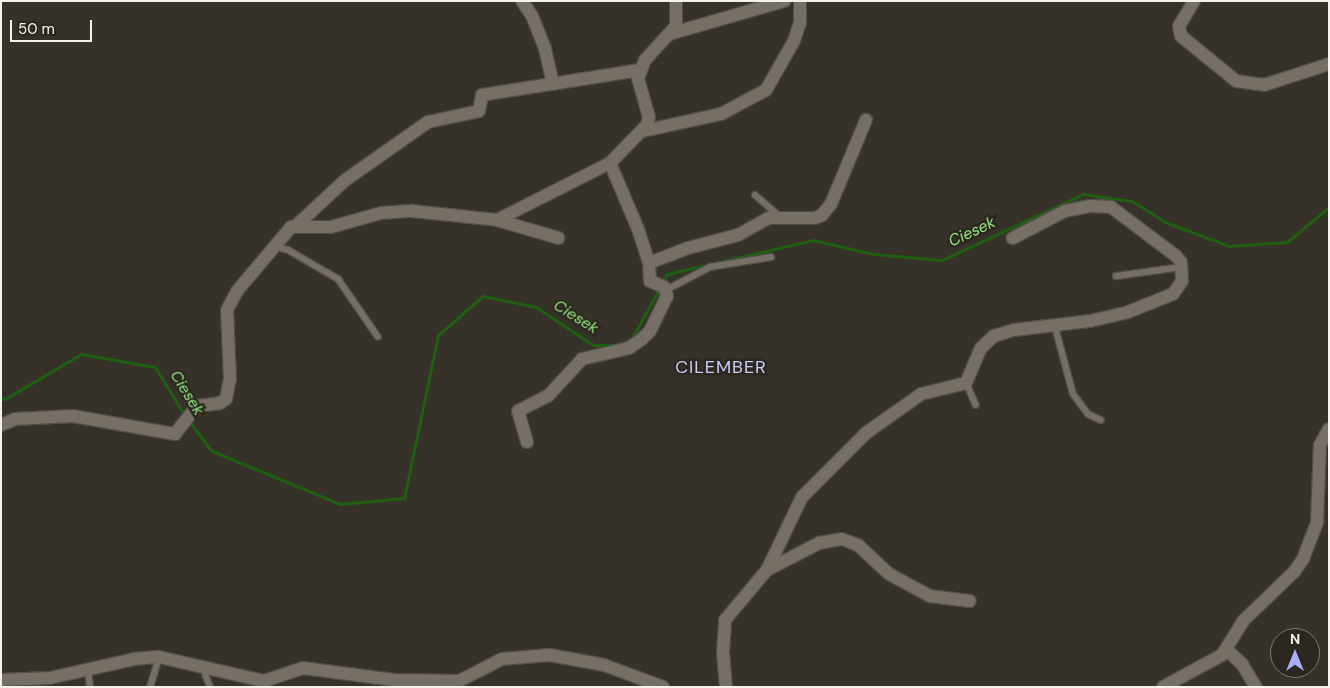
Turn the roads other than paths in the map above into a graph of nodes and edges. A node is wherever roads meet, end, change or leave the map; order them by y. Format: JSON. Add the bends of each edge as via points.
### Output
{"nodes":[{"id":1,"x":522,"y":1,"type":"edge"},
{"id":2,"x":676,"y":1,"type":"edge"},
{"id":3,"x":784,"y":1,"type":"edge"},
{"id":4,"x":800,"y":1,"type":"edge"},
{"id":5,"x":1194,"y":1,"type":"edge"},
{"id":6,"x":669,"y":34,"type":"junction"},
{"id":7,"x":1329,"y":64,"type":"edge"},
{"id":8,"x":640,"y":70,"type":"junction"},
{"id":9,"x":553,"y":84,"type":"junction"},
{"id":10,"x":866,"y":120,"type":"dead end"},
{"id":11,"x":642,"y":131,"type":"junction"},
{"id":12,"x":610,"y":163,"type":"junction"},
{"id":13,"x":755,"y":195,"type":"dead end"},
{"id":14,"x":779,"y":216,"type":"junction"},
{"id":15,"x":497,"y":220,"type":"junction"},
{"id":16,"x":297,"y":225,"type":"junction"},
{"id":17,"x":558,"y":238,"type":"dead end"},
{"id":18,"x":1013,"y":238,"type":"dead end"},
{"id":19,"x":272,"y":246,"type":"junction"},
{"id":20,"x":771,"y":257,"type":"dead end"},
{"id":21,"x":649,"y":263,"type":"junction"},
{"id":22,"x":1182,"y":267,"type":"junction"},
{"id":23,"x":1116,"y":276,"type":"dead end"},
{"id":24,"x":661,"y":287,"type":"junction"},
{"id":25,"x":1055,"y":327,"type":"junction"},
{"id":26,"x":378,"y":337,"type":"dead end"},
{"id":27,"x":966,"y":383,"type":"junction"},
{"id":28,"x":976,"y":405,"type":"dead end"},
{"id":29,"x":1100,"y":420,"type":"dead end"},
{"id":30,"x":1,"y":424,"type":"edge"},
{"id":31,"x":1329,"y":429,"type":"edge"},
{"id":32,"x":527,"y":442,"type":"dead end"},
{"id":33,"x":766,"y":570,"type":"junction"},
{"id":34,"x":970,"y":601,"type":"dead end"},
{"id":35,"x":1226,"y":649,"type":"junction"},
{"id":36,"x":159,"y":657,"type":"junction"},
{"id":37,"x":202,"y":666,"type":"junction"},
{"id":38,"x":88,"y":669,"type":"junction"},
{"id":39,"x":1,"y":680,"type":"edge"},
{"id":40,"x":49,"y":682,"type":"edge"},
{"id":41,"x":90,"y":687,"type":"edge"},
{"id":42,"x":150,"y":687,"type":"edge"},
{"id":43,"x":210,"y":687,"type":"edge"},
{"id":44,"x":663,"y":687,"type":"edge"},
{"id":45,"x":726,"y":687,"type":"edge"},
{"id":46,"x":1163,"y":687,"type":"edge"},
{"id":47,"x":1256,"y":687,"type":"edge"}],
"edges":[{"from":1,"to":9,"type":"street","via":[[532,16],[545,49]]},
{"from":2,"to":6,"type":"street","via":[[677,23]]},
{"from":3,"to":6,"type":"street"},
{"from":4,"to":11,"type":"street","via":[[800,22],[794,41],[766,90],[721,114]]},
{"from":5,"to":7,"type":"street","via":[[1179,26],[1181,36],[1236,81],[1264,85]]},
{"from":6,"to":8,"type":"street"},
{"from":8,"to":9,"type":"street"},
{"from":8,"to":11,"type":"street","via":[[638,87],[648,117]]},
{"from":9,"to":16,"type":"street","via":[[482,95],[479,111],[428,122],[344,181]]},
{"from":10,"to":14,"type":"street","via":[[829,208],[815,218]]},
{"from":11,"to":12,"type":"street"},
{"from":12,"to":15,"type":"street"},
{"from":12,"to":21,"type":"street"},
{"from":13,"to":14,"type":"lane"},
{"from":14,"to":21,"type":"street","via":[[766,219],[738,235],[688,248]]},
{"from":15,"to":16,"type":"street","via":[[412,211],[381,212],[331,227]]},
{"from":15,"to":17,"type":"street"},
{"from":16,"to":19,"type":"street","via":[[290,227]]},
{"from":18,"to":22,"type":"street","via":[[1065,211],[1106,206],[1176,256]]},
{"from":19,"to":26,"type":"lane","via":[[288,250],[338,279]]},
{"from":19,"to":30,"type":"street","via":[[236,291],[227,310],[228,395],[222,403],[202,403],[191,411],[175,434],[73,416],[14,419]]},
{"from":20,"to":24,"type":"lane","via":[[710,267]]},
{"from":21,"to":24,"type":"street"},
{"from":22,"to":23,"type":"lane"},
{"from":22,"to":25,"type":"street","via":[[1179,287],[1158,301],[1098,319]]},
{"from":24,"to":32,"type":"street","via":[[666,300],[650,332],[642,339],[629,348],[582,359],[548,396],[518,411]]},
{"from":25,"to":27,"type":"street","via":[[1014,330],[994,336],[981,348]]},
{"from":25,"to":29,"type":"lane","via":[[1073,394],[1088,414]]},
{"from":27,"to":28,"type":"lane"},
{"from":27,"to":33,"type":"street","via":[[921,394],[866,432],[797,505]]},
{"from":31,"to":35,"type":"street","via":[[1320,445],[1318,512],[1307,550],[1294,572],[1243,621]]},
{"from":33,"to":34,"type":"street","via":[[818,542],[842,539],[858,545],[889,574],[930,596]]},
{"from":33,"to":45,"type":"street","via":[[725,620]]},
{"from":35,"to":46,"type":"street","via":[[1197,671]]},
{"from":35,"to":47,"type":"street","via":[[1242,664]]},
{"from":36,"to":37,"type":"street"},
{"from":36,"to":38,"type":"street"},
{"from":36,"to":42,"type":"lane"},
{"from":37,"to":43,"type":"lane"},
{"from":37,"to":44,"type":"street","via":[[264,681],[303,668],[394,680],[459,681],[502,658],[550,654],[604,664]]},
{"from":38,"to":40,"type":"street"},
{"from":38,"to":41,"type":"lane"},
{"from":39,"to":40,"type":"street"}]}
